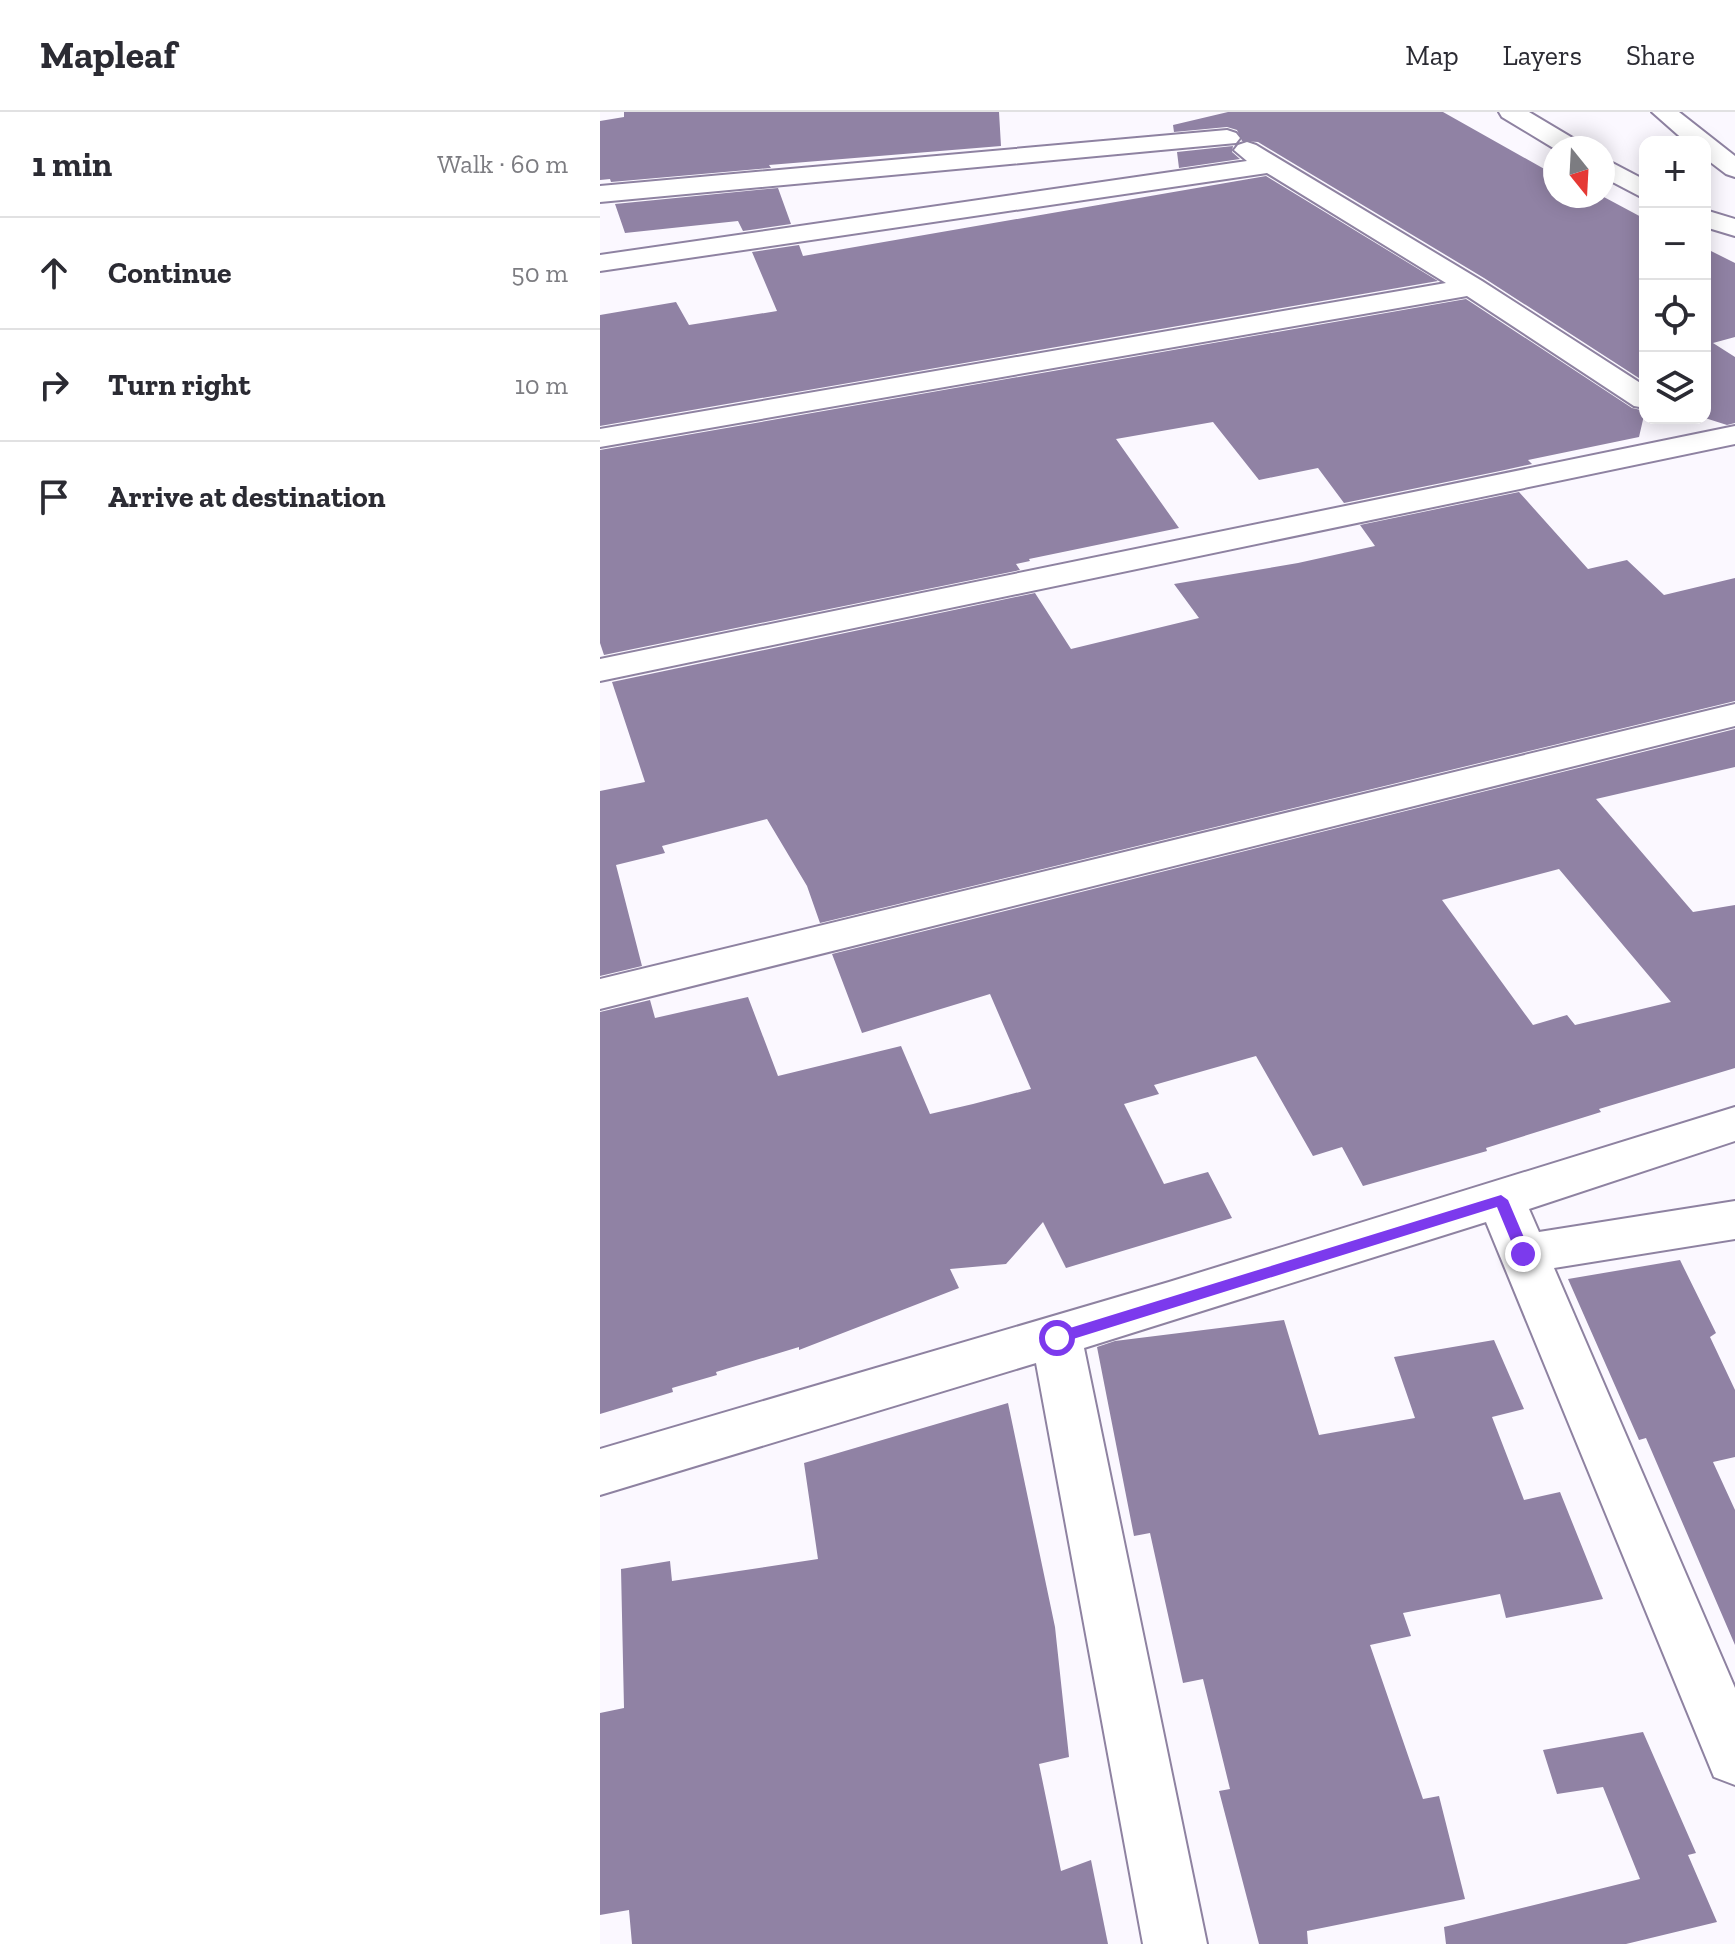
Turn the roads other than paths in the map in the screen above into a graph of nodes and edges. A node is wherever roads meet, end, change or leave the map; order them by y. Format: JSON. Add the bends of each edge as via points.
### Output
{"nodes":[{"id":1,"x":1190,"y":112,"type":"edge"},
{"id":2,"x":1511,"y":112,"type":"edge"},
{"id":3,"x":1664,"y":112,"type":"edge"},
{"id":4,"x":1552,"y":136,"type":"edge"},
{"id":5,"x":1694,"y":136,"type":"edge"},
{"id":6,"x":1227,"y":138,"type":"junction"},
{"id":7,"x":1711,"y":149,"type":"edge"},
{"id":8,"x":1271,"y":165,"type":"junction"},
{"id":9,"x":1735,"y":168,"type":"edge"},
{"id":10,"x":1615,"y":173,"type":"edge"},
{"id":11,"x":1639,"y":187,"type":"edge"},
{"id":12,"x":600,"y":194,"type":"edge"},
{"id":13,"x":1711,"y":220,"type":"edge"},
{"id":14,"x":1735,"y":228,"type":"edge"},
{"id":15,"x":600,"y":263,"type":"edge"},
{"id":16,"x":1472,"y":287,"type":"junction"},
{"id":17,"x":1639,"y":395,"type":"edge"},
{"id":18,"x":1689,"y":424,"type":"edge"},
{"id":19,"x":600,"y":438,"type":"edge"},
{"id":20,"x":1723,"y":438,"type":"edge"},
{"id":21,"x":600,"y":670,"type":"edge"},
{"id":22,"x":1735,"y":715,"type":"edge"},
{"id":23,"x":600,"y":994,"type":"edge"},
{"id":24,"x":1735,"y":1124,"type":"edge"},
{"id":25,"x":1501,"y":1200,"type":"junction"},
{"id":26,"x":1735,"y":1220,"type":"edge"},
{"id":27,"x":1523,"y":1254,"type":"junction"},
{"id":28,"x":1057,"y":1338,"type":"junction"},
{"id":29,"x":600,"y":1472,"type":"edge"},
{"id":30,"x":1720,"y":1683,"type":"edge"},
{"id":31,"x":1735,"y":1757,"type":"edge"},
{"id":32,"x":1175,"y":1944,"type":"edge"}],
"edges":[{"from":1,"to":6,"type":"street"},
{"from":2,"to":4,"type":"street"},
{"from":3,"to":5,"type":"street"},
{"from":6,"to":8,"type":"street"},
{"from":6,"to":12,"type":"street"},
{"from":7,"to":9,"type":"street"},
{"from":8,"to":15,"type":"street"},
{"from":8,"to":16,"type":"street"},
{"from":10,"to":11,"type":"street"},
{"from":13,"to":14,"type":"street"},
{"from":16,"to":17,"type":"street"},
{"from":16,"to":19,"type":"street"},
{"from":18,"to":20,"type":"street"},
{"from":20,"to":21,"type":"street"},
{"from":22,"to":23,"type":"street"},
{"from":24,"to":25,"type":"street"},
{"from":25,"to":27,"type":"street"},
{"from":25,"to":28,"type":"street"},
{"from":26,"to":27,"type":"street"},
{"from":27,"to":30,"type":"street"},
{"from":28,"to":29,"type":"street"},
{"from":28,"to":32,"type":"street"},
{"from":30,"to":31,"type":"street"}]}
